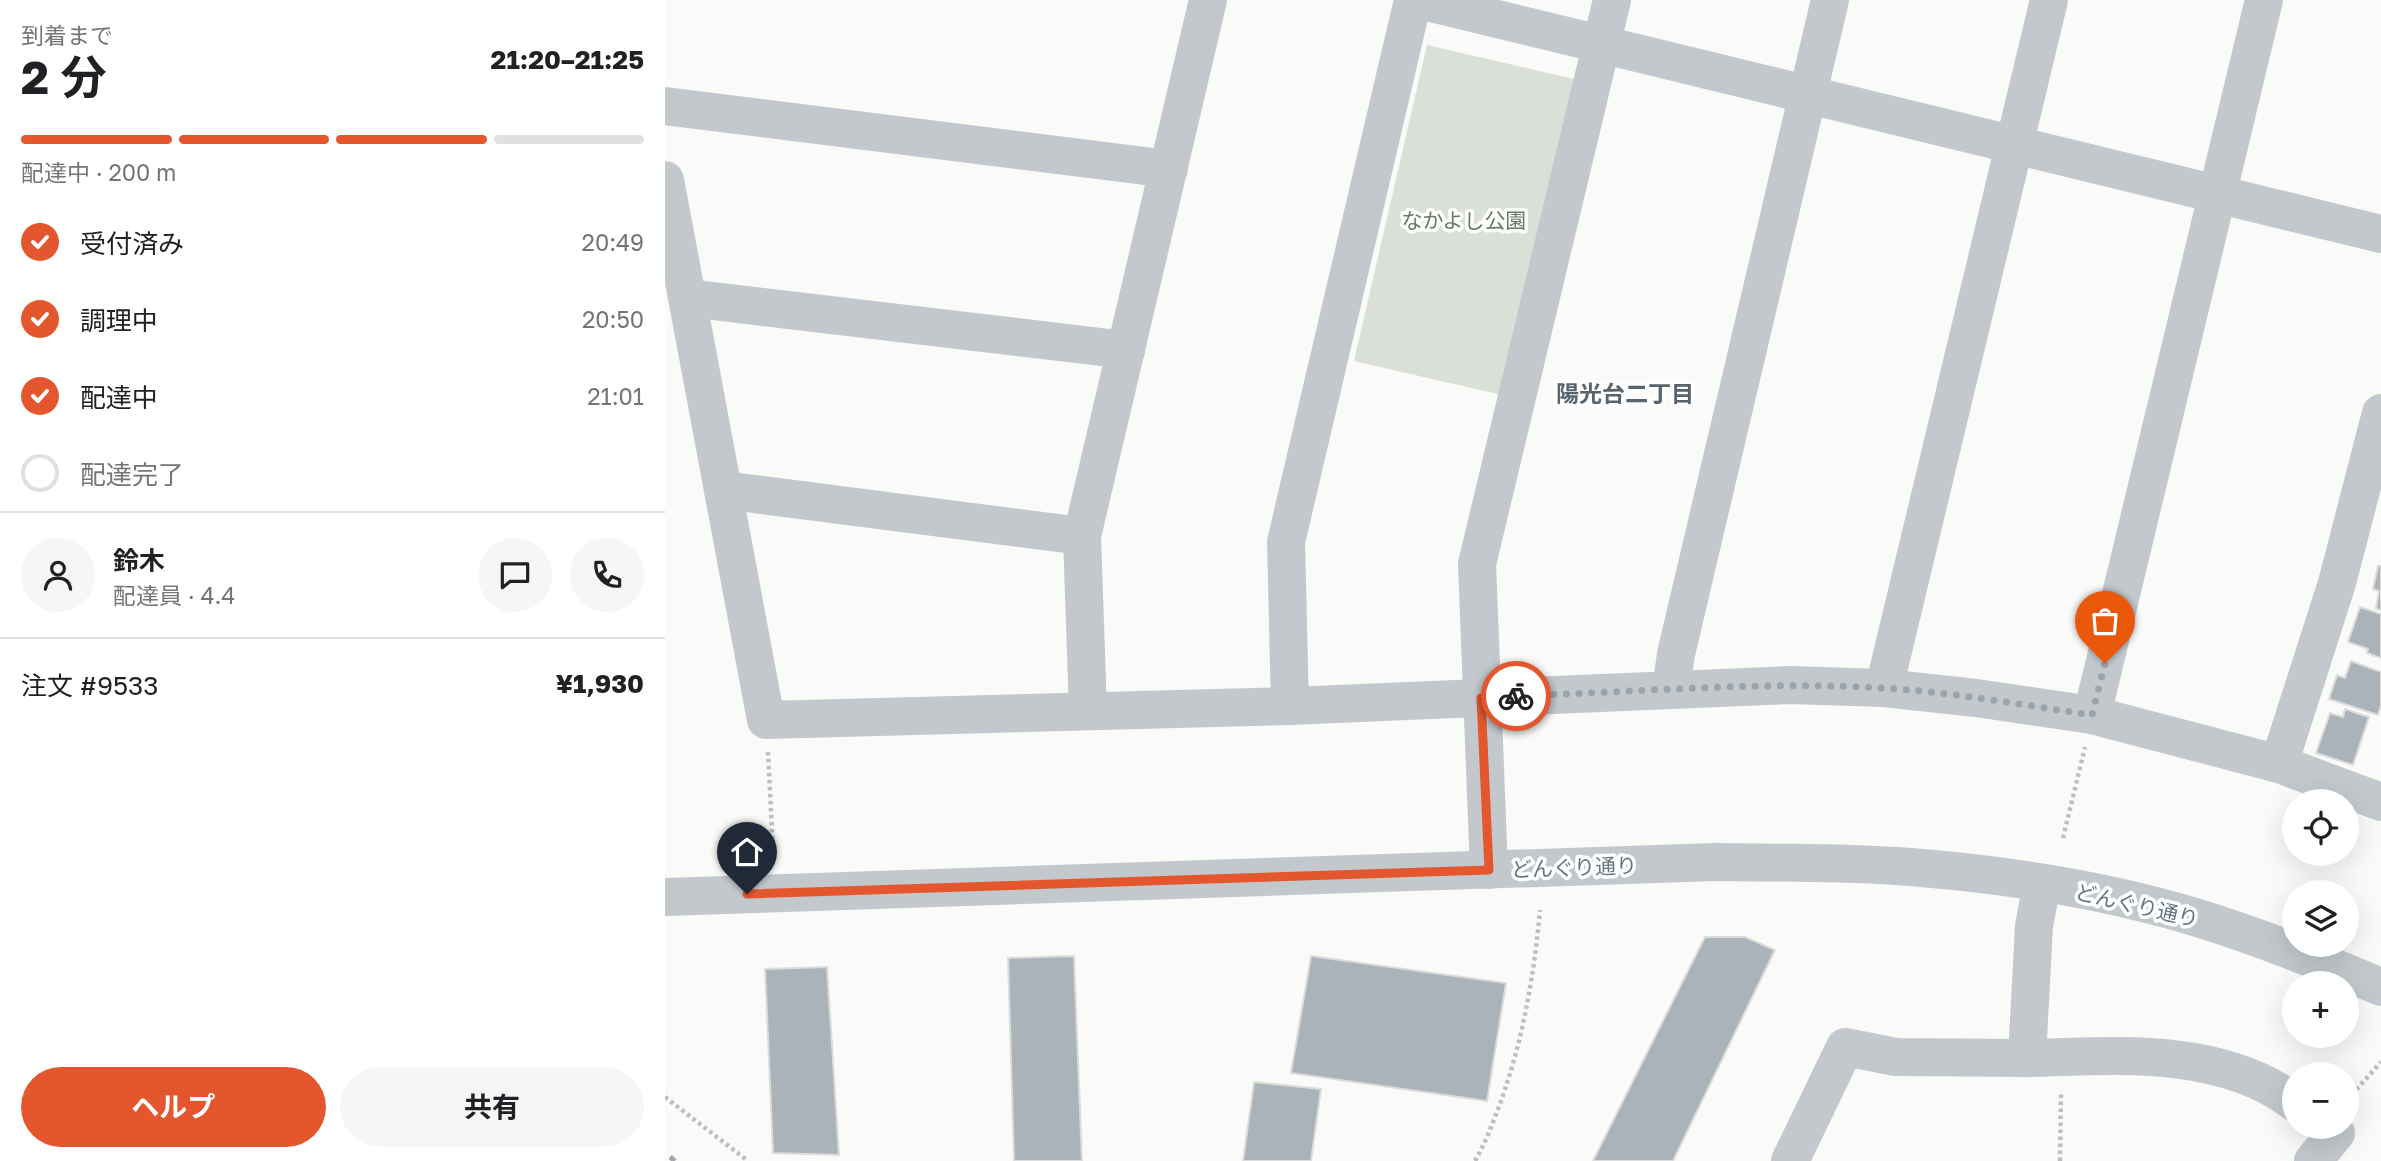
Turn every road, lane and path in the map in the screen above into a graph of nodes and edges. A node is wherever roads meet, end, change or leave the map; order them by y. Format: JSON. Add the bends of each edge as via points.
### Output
{"nodes":[{"id":1,"x":1208,"y":0,"type":"edge"},
{"id":2,"x":1413,"y":0,"type":"edge"},
{"id":3,"x":1419,"y":0,"type":"edge"},
{"id":4,"x":1612,"y":0,"type":"edge"},
{"id":5,"x":1831,"y":0,"type":"edge"},
{"id":6,"x":2049,"y":0,"type":"edge"},
{"id":7,"x":2265,"y":0,"type":"edge"},
{"id":8,"x":1601,"y":43,"type":"junction"},
{"id":9,"x":1808,"y":94,"type":"junction"},
{"id":10,"x":665,"y":106,"type":"edge"},
{"id":11,"x":2014,"y":144,"type":"junction"},
{"id":12,"x":1169,"y":169,"type":"junction"},
{"id":13,"x":665,"y":180,"type":"edge"},
{"id":14,"x":2219,"y":194,"type":"junction"},
{"id":15,"x":2381,"y":234,"type":"edge"},
{"id":16,"x":688,"y":298,"type":"junction"},
{"id":17,"x":1126,"y":350,"type":"junction"},
{"id":18,"x":2381,"y":414,"type":"edge"},
{"id":19,"x":723,"y":490,"type":"junction"},
{"id":20,"x":1081,"y":536,"type":"junction"},
{"id":21,"x":1884,"y":688,"type":"junction"},
{"id":22,"x":1671,"y":690,"type":"junction"},
{"id":23,"x":1481,"y":698,"type":"junction"},
{"id":24,"x":1290,"y":706,"type":"junction"},
{"id":25,"x":1089,"y":711,"type":"junction"},
{"id":26,"x":2092,"y":715,"type":"junction"},
{"id":27,"x":766,"y":720,"type":"junction"},
{"id":28,"x":2279,"y":764,"type":"junction"},
{"id":29,"x":2381,"y":802,"type":"edge"},
{"id":30,"x":2063,"y":838,"type":"dead end"},
{"id":31,"x":773,"y":849,"type":"dead end"},
{"id":32,"x":1489,"y":870,"type":"junction"},
{"id":33,"x":2042,"y":883,"type":"junction"},
{"id":34,"x":665,"y":897,"type":"edge"},
{"id":35,"x":1540,"y":910,"type":"dead end"},
{"id":36,"x":2381,"y":988,"type":"edge"},
{"id":37,"x":2044,"y":1057,"type":"junction"},
{"id":38,"x":2381,"y":1062,"type":"edge"},
{"id":39,"x":2359,"y":1087,"type":"edge"},
{"id":40,"x":2282,"y":1094,"type":"edge"},
{"id":41,"x":665,"y":1097,"type":"edge"},
{"id":42,"x":2331,"y":1139,"type":"edge"},
{"id":43,"x":748,"y":1161,"type":"edge"},
{"id":44,"x":1475,"y":1161,"type":"edge"},
{"id":45,"x":1790,"y":1161,"type":"edge"},
{"id":46,"x":2060,"y":1161,"type":"edge"},
{"id":47,"x":2313,"y":1161,"type":"edge"}],
"edges":[{"from":1,"to":12,"type":"street"},
{"from":2,"to":24,"type":"street","via":[[1286,542]]},
{"from":3,"to":8,"type":"street"},
{"from":4,"to":8,"type":"street"},
{"from":5,"to":9,"type":"street"},
{"from":6,"to":11,"type":"street"},
{"from":7,"to":14,"type":"street"},
{"from":8,"to":9,"type":"street"},
{"from":8,"to":23,"type":"street","via":[[1477,564]]},
{"from":9,"to":11,"type":"street"},
{"from":9,"to":22,"type":"street"},
{"from":10,"to":12,"type":"street"},
{"from":11,"to":14,"type":"street"},
{"from":11,"to":21,"type":"street"},
{"from":12,"to":17,"type":"street"},
{"from":13,"to":16,"type":"street"},
{"from":14,"to":15,"type":"street"},
{"from":14,"to":26,"type":"street"},
{"from":16,"to":17,"type":"street"},
{"from":16,"to":19,"type":"street"},
{"from":17,"to":20,"type":"street"},
{"from":18,"to":28,"type":"street","via":[[2337,583]]},
{"from":19,"to":20,"type":"street"},
{"from":19,"to":27,"type":"street"},
{"from":20,"to":25,"type":"street"},
{"from":21,"to":22,"type":"street","via":[[1790,685]]},
{"from":21,"to":26,"type":"street"},
{"from":22,"to":23,"type":"street"},
{"from":23,"to":24,"type":"street"},
{"from":23,"to":32,"type":"street"},
{"from":24,"to":25,"type":"street"},
{"from":25,"to":27,"type":"street"},
{"from":26,"to":28,"type":"street"},
{"from":26,"to":30,"type":"path"},
{"from":27,"to":31,"type":"path"},
{"from":28,"to":29,"type":"street"},
{"from":32,"to":33,"type":"street","name":"どんぐり通り","via":[[1833,863],[1933,869]]},
{"from":32,"to":34,"type":"street","name":"どんぐり通り"},
{"from":33,"to":36,"type":"street","name":"どんぐり通り","via":[[2198,918],[2308,956]]},
{"from":33,"to":37,"type":"street","via":[[2034,926]]},
{"from":35,"to":44,"type":"path","via":[[1534,973],[1515,1060]]},
{"from":37,"to":40,"type":"street","via":[[2134,1055],[2195,1061]]},
{"from":37,"to":45,"type":"street","via":[[1896,1057],[1845,1047]]},
{"from":37,"to":46,"type":"path"},
{"from":38,"to":39,"type":"path"},
{"from":41,"to":43,"type":"path"},
{"from":42,"to":47,"type":"street"}]}
